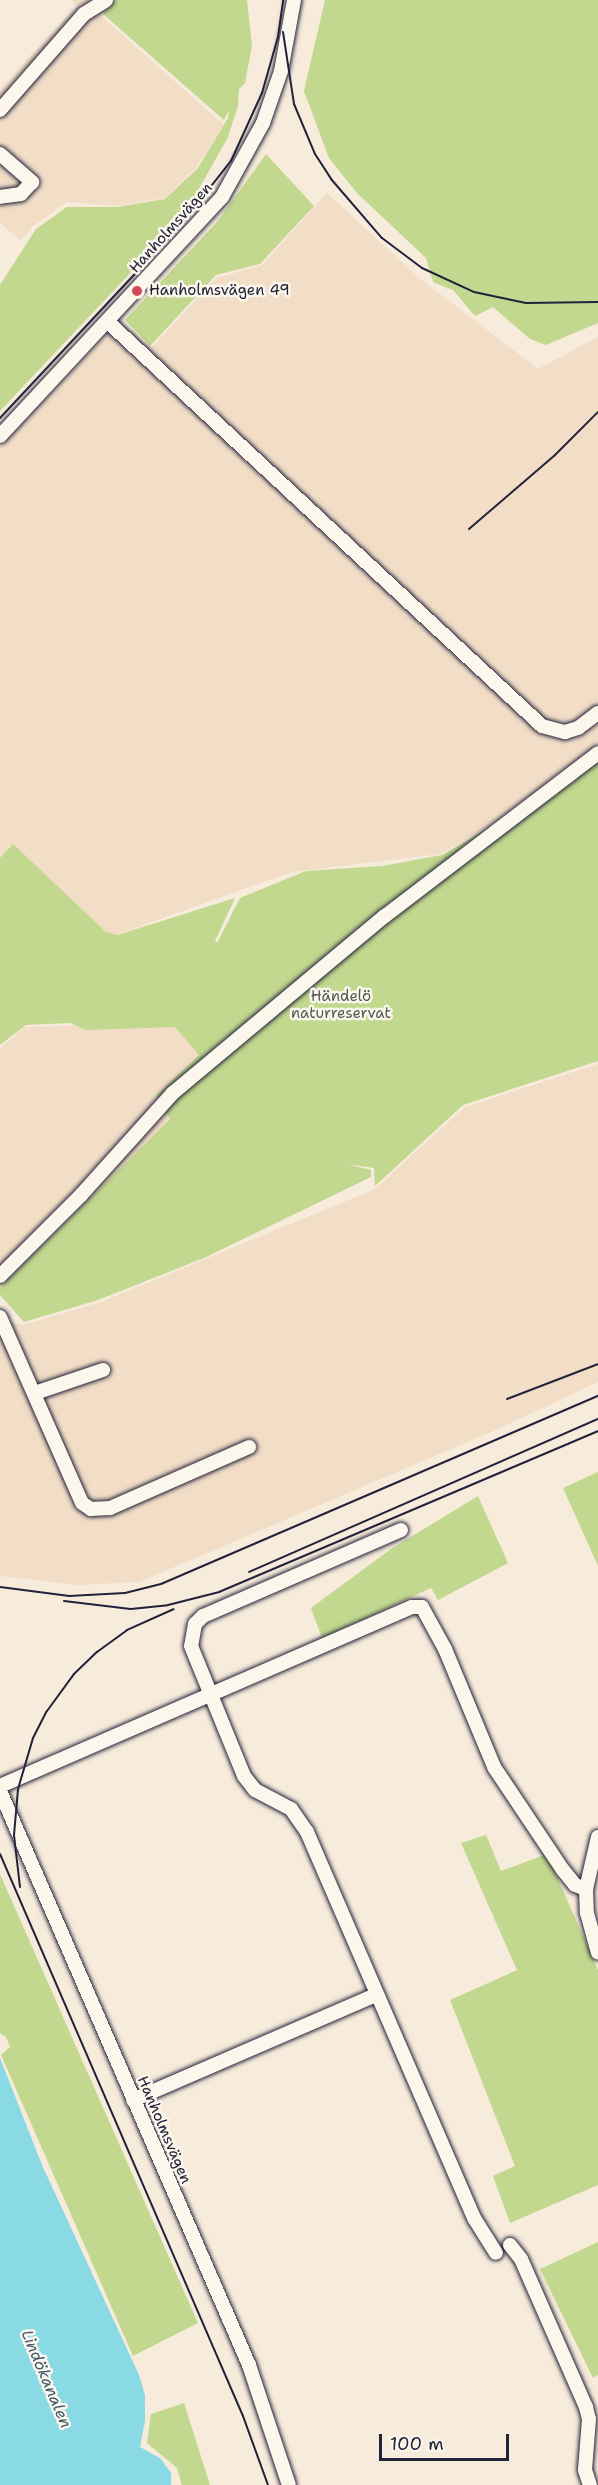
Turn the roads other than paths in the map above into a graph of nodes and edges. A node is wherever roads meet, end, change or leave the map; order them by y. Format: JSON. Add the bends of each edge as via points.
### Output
{"nodes":[{"id":1,"x":105,"y":0,"type":"edge"},
{"id":2,"x":294,"y":0,"type":"edge"},
{"id":3,"x":0,"y":110,"type":"edge"},
{"id":4,"x":0,"y":154,"type":"edge"},
{"id":5,"x":0,"y":197,"type":"edge"},
{"id":6,"x":108,"y":322,"type":"junction"},
{"id":7,"x":0,"y":436,"type":"edge"},
{"id":8,"x":598,"y":713,"type":"edge"},
{"id":9,"x":598,"y":753,"type":"edge"},
{"id":10,"x":0,"y":1276,"type":"edge"},
{"id":11,"x":0,"y":1317,"type":"edge"},
{"id":12,"x":103,"y":1370,"type":"dead end"},
{"id":13,"x":35,"y":1393,"type":"junction"},
{"id":14,"x":249,"y":1447,"type":"dead end"},
{"id":15,"x":401,"y":1530,"type":"dead end"},
{"id":16,"x":211,"y":1694,"type":"junction"},
{"id":17,"x":0,"y":1786,"type":"edge"},
{"id":18,"x":0,"y":1791,"type":"edge"},
{"id":19,"x":598,"y":1837,"type":"edge"},
{"id":20,"x":586,"y":1889,"type":"junction"},
{"id":21,"x":598,"y":1953,"type":"edge"},
{"id":22,"x":376,"y":1995,"type":"junction"},
{"id":23,"x":133,"y":2100,"type":"junction"},
{"id":24,"x":510,"y":2245,"type":"dead end"},
{"id":25,"x":496,"y":2253,"type":"dead end"},
{"id":26,"x":289,"y":2485,"type":"edge"},
{"id":27,"x":590,"y":2485,"type":"edge"}],
"edges":[{"from":1,"to":3,"type":"street","via":[[84,14]]},
{"from":2,"to":6,"type":"street","name":"Hanholmsvägen","via":[[281,71],[245,160],[222,197]]},
{"from":4,"to":5,"type":"street","via":[[32,182],[21,194]]},
{"from":6,"to":7,"type":"street","name":"Hanholmsvägen"},
{"from":6,"to":8,"type":"street","via":[[542,726],[565,732],[578,728]]},
{"from":9,"to":10,"type":"street","via":[[385,916],[173,1093],[81,1195]]},
{"from":11,"to":13,"type":"street"},
{"from":12,"to":13,"type":"street"},
{"from":13,"to":14,"type":"street","via":[[82,1503],[91,1509],[110,1508]]},
{"from":15,"to":16,"type":"street","via":[[203,1616],[195,1624],[191,1646]]},
{"from":16,"to":17,"type":"street"},
{"from":16,"to":20,"type":"street","via":[[412,1607],[422,1607],[441,1640],[494,1767],[563,1870],[576,1885]]},
{"from":16,"to":22,"type":"street","via":[[244,1776],[255,1791],[299,1817]]},
{"from":18,"to":23,"type":"street","name":"Hanholmsvägen"},
{"from":19,"to":20,"type":"street"},
{"from":20,"to":21,"type":"street","via":[[587,1913]]},
{"from":22,"to":23,"type":"street"},
{"from":22,"to":25,"type":"street","via":[[474,2218]]},
{"from":23,"to":26,"type":"street","name":"Hanholmsvägen","via":[[249,2365]]},
{"from":24,"to":27,"type":"street","via":[[521,2259],[586,2407],[589,2419],[584,2453]]}]}
